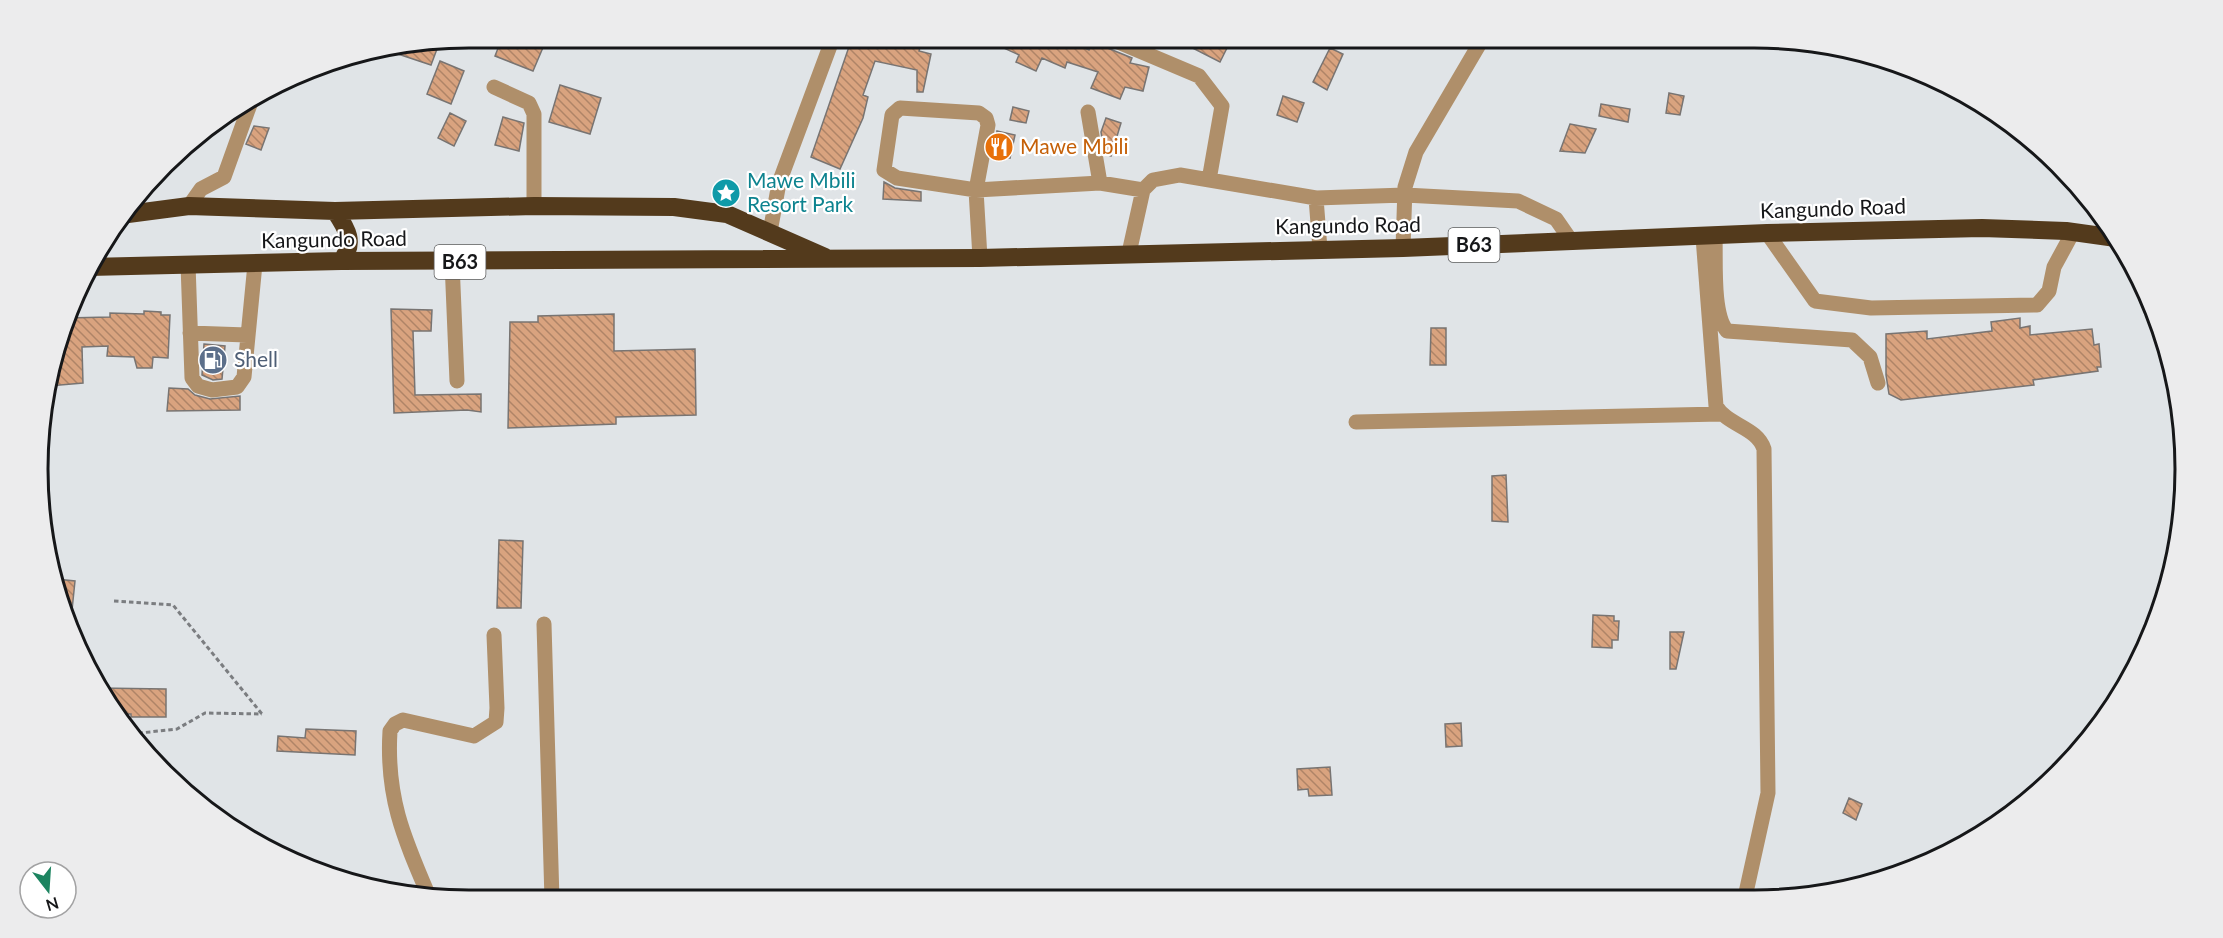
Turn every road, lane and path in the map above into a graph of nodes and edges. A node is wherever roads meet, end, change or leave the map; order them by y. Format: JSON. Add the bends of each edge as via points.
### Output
{"nodes":[{"id":1,"x":829,"y":48,"type":"edge"},
{"id":2,"x":1133,"y":48,"type":"edge"},
{"id":3,"x":1477,"y":48,"type":"edge"},
{"id":4,"x":494,"y":87,"type":"dead end"},
{"id":5,"x":248,"y":111,"type":"edge"},
{"id":6,"x":1088,"y":112,"type":"dead end"},
{"id":7,"x":1209,"y":180,"type":"junction"},
{"id":8,"x":1100,"y":183,"type":"junction"},
{"id":9,"x":976,"y":190,"type":"junction"},
{"id":10,"x":1143,"y":190,"type":"junction"},
{"id":11,"x":1405,"y":195,"type":"junction"},
{"id":12,"x":1316,"y":198,"type":"junction"},
{"id":13,"x":189,"y":206,"type":"junction"},
{"id":14,"x":534,"y":206,"type":"junction"},
{"id":15,"x":139,"y":208,"type":"edge"},
{"id":16,"x":335,"y":211,"type":"junction"},
{"id":17,"x":770,"y":232,"type":"junction"},
{"id":18,"x":2073,"y":232,"type":"junction"},
{"id":19,"x":1767,"y":233,"type":"junction"},
{"id":20,"x":2105,"y":236,"type":"edge"},
{"id":21,"x":1709,"y":237,"type":"junction"},
{"id":22,"x":1572,"y":242,"type":"junction"},
{"id":23,"x":1403,"y":248,"type":"junction"},
{"id":24,"x":1320,"y":249,"type":"junction"},
{"id":25,"x":1129,"y":253,"type":"junction"},
{"id":26,"x":980,"y":258,"type":"junction"},
{"id":27,"x":832,"y":260,"type":"junction"},
{"id":28,"x":341,"y":261,"type":"junction"},
{"id":29,"x":452,"y":262,"type":"junction"},
{"id":30,"x":188,"y":264,"type":"junction"},
{"id":31,"x":255,"y":264,"type":"junction"},
{"id":32,"x":99,"y":267,"type":"edge"},
{"id":33,"x":190,"y":333,"type":"junction"},
{"id":34,"x":247,"y":335,"type":"junction"},
{"id":35,"x":457,"y":381,"type":"dead end"},
{"id":36,"x":1878,"y":382,"type":"dead end"},
{"id":37,"x":1721,"y":414,"type":"junction"},
{"id":38,"x":1356,"y":422,"type":"dead end"},
{"id":39,"x":114,"y":602,"type":"dead end"},
{"id":40,"x":544,"y":624,"type":"dead end"},
{"id":41,"x":494,"y":635,"type":"dead end"},
{"id":42,"x":141,"y":733,"type":"edge"},
{"id":43,"x":425,"y":887,"type":"edge"},
{"id":44,"x":552,"y":890,"type":"edge"},
{"id":45,"x":1747,"y":890,"type":"edge"}],
"edges":[{"from":1,"to":17,"type":"street","via":[[779,183]]},
{"from":2,"to":7,"type":"street","via":[[1199,76],[1222,106]]},
{"from":3,"to":11,"type":"street","via":[[1416,152]]},
{"from":4,"to":14,"type":"street","via":[[529,103],[534,114]]},
{"from":5,"to":13,"type":"street","via":[[224,177],[201,189]]},
{"from":6,"to":8,"type":"street"},
{"from":7,"to":10,"type":"street","via":[[1180,175],[1153,180]]},
{"from":7,"to":12,"type":"street"},
{"from":8,"to":9,"type":"street"},
{"from":8,"to":10,"type":"street"},
{"from":9,"to":9,"type":"street","via":[[986,118],[979,113],[900,108],[892,115],[885,170],[889,175]]},
{"from":9,"to":26,"type":"street"},
{"from":10,"to":25,"type":"street"},
{"from":11,"to":12,"type":"street"},
{"from":11,"to":22,"type":"street","via":[[1518,201],[1556,219]]},
{"from":11,"to":23,"type":"street"},
{"from":12,"to":24,"type":"street"},
{"from":13,"to":15,"type":"highway","name":"Kangundo Road","number":"B63"},
{"from":13,"to":16,"type":"highway","name":"Kangundo Road","number":"B63"},
{"from":14,"to":16,"type":"highway","name":"Kangundo Road","number":"B63"},
{"from":14,"to":17,"type":"highway","name":"Kangundo Road","number":"B63","via":[[674,207],[727,214]]},
{"from":16,"to":28,"type":"highway","via":[[348,230],[350,243]]},
{"from":17,"to":27,"type":"highway","name":"Kangundo Road","number":"B63"},
{"from":18,"to":19,"type":"highway","name":"Kangundo Road","number":"B63","via":[[1982,228]]},
{"from":18,"to":19,"type":"street","via":[[2054,267],[2049,291],[2037,305],[1871,308],[1815,301]]},
{"from":18,"to":20,"type":"highway","name":"Kangundo Road","number":"B63"},
{"from":19,"to":21,"type":"highway","name":"Kangundo Road","number":"B63"},
{"from":21,"to":22,"type":"highway","name":"Kangundo Road","number":"B63"},
{"from":21,"to":36,"type":"street","via":[[1718,307],[1727,331],[1852,340],[1870,357]]},
{"from":21,"to":37,"type":"street","via":[[1715,398]]},
{"from":22,"to":23,"type":"highway","name":"Kangundo Road","number":"B63"},
{"from":23,"to":24,"type":"highway","name":"Kangundo Road","number":"B63"},
{"from":24,"to":25,"type":"highway","name":"Kangundo Road","number":"B63"},
{"from":25,"to":26,"type":"highway","name":"Kangundo Road","number":"B63"},
{"from":26,"to":27,"type":"highway","name":"Kangundo Road","number":"B63"},
{"from":27,"to":29,"type":"highway","name":"Kangundo Road","number":"B63"},
{"from":28,"to":29,"type":"highway","name":"Kangundo Road","number":"B63"},
{"from":28,"to":31,"type":"highway","name":"Kangundo Road","number":"B63"},
{"from":29,"to":35,"type":"street"},
{"from":30,"to":31,"type":"highway","name":"Kangundo Road","number":"B63"},
{"from":30,"to":32,"type":"highway","name":"Kangundo Road","number":"B63"},
{"from":30,"to":33,"type":"street"},
{"from":31,"to":34,"type":"street"},
{"from":33,"to":34,"type":"street"},
{"from":33,"to":34,"type":"street","via":[[192,378],[198,386],[212,390],[237,387],[244,376]]},
{"from":37,"to":38,"type":"street"},
{"from":37,"to":45,"type":"street","via":[[1756,435],[1764,449],[1768,793]]},
{"from":39,"to":42,"type":"path","via":[[173,604],[262,714],[206,713],[177,729]]},
{"from":40,"to":44,"type":"street"},
{"from":41,"to":43,"type":"street","via":[[495,722],[474,736],[403,720],[390,731],[391,791],[406,843]]}]}
